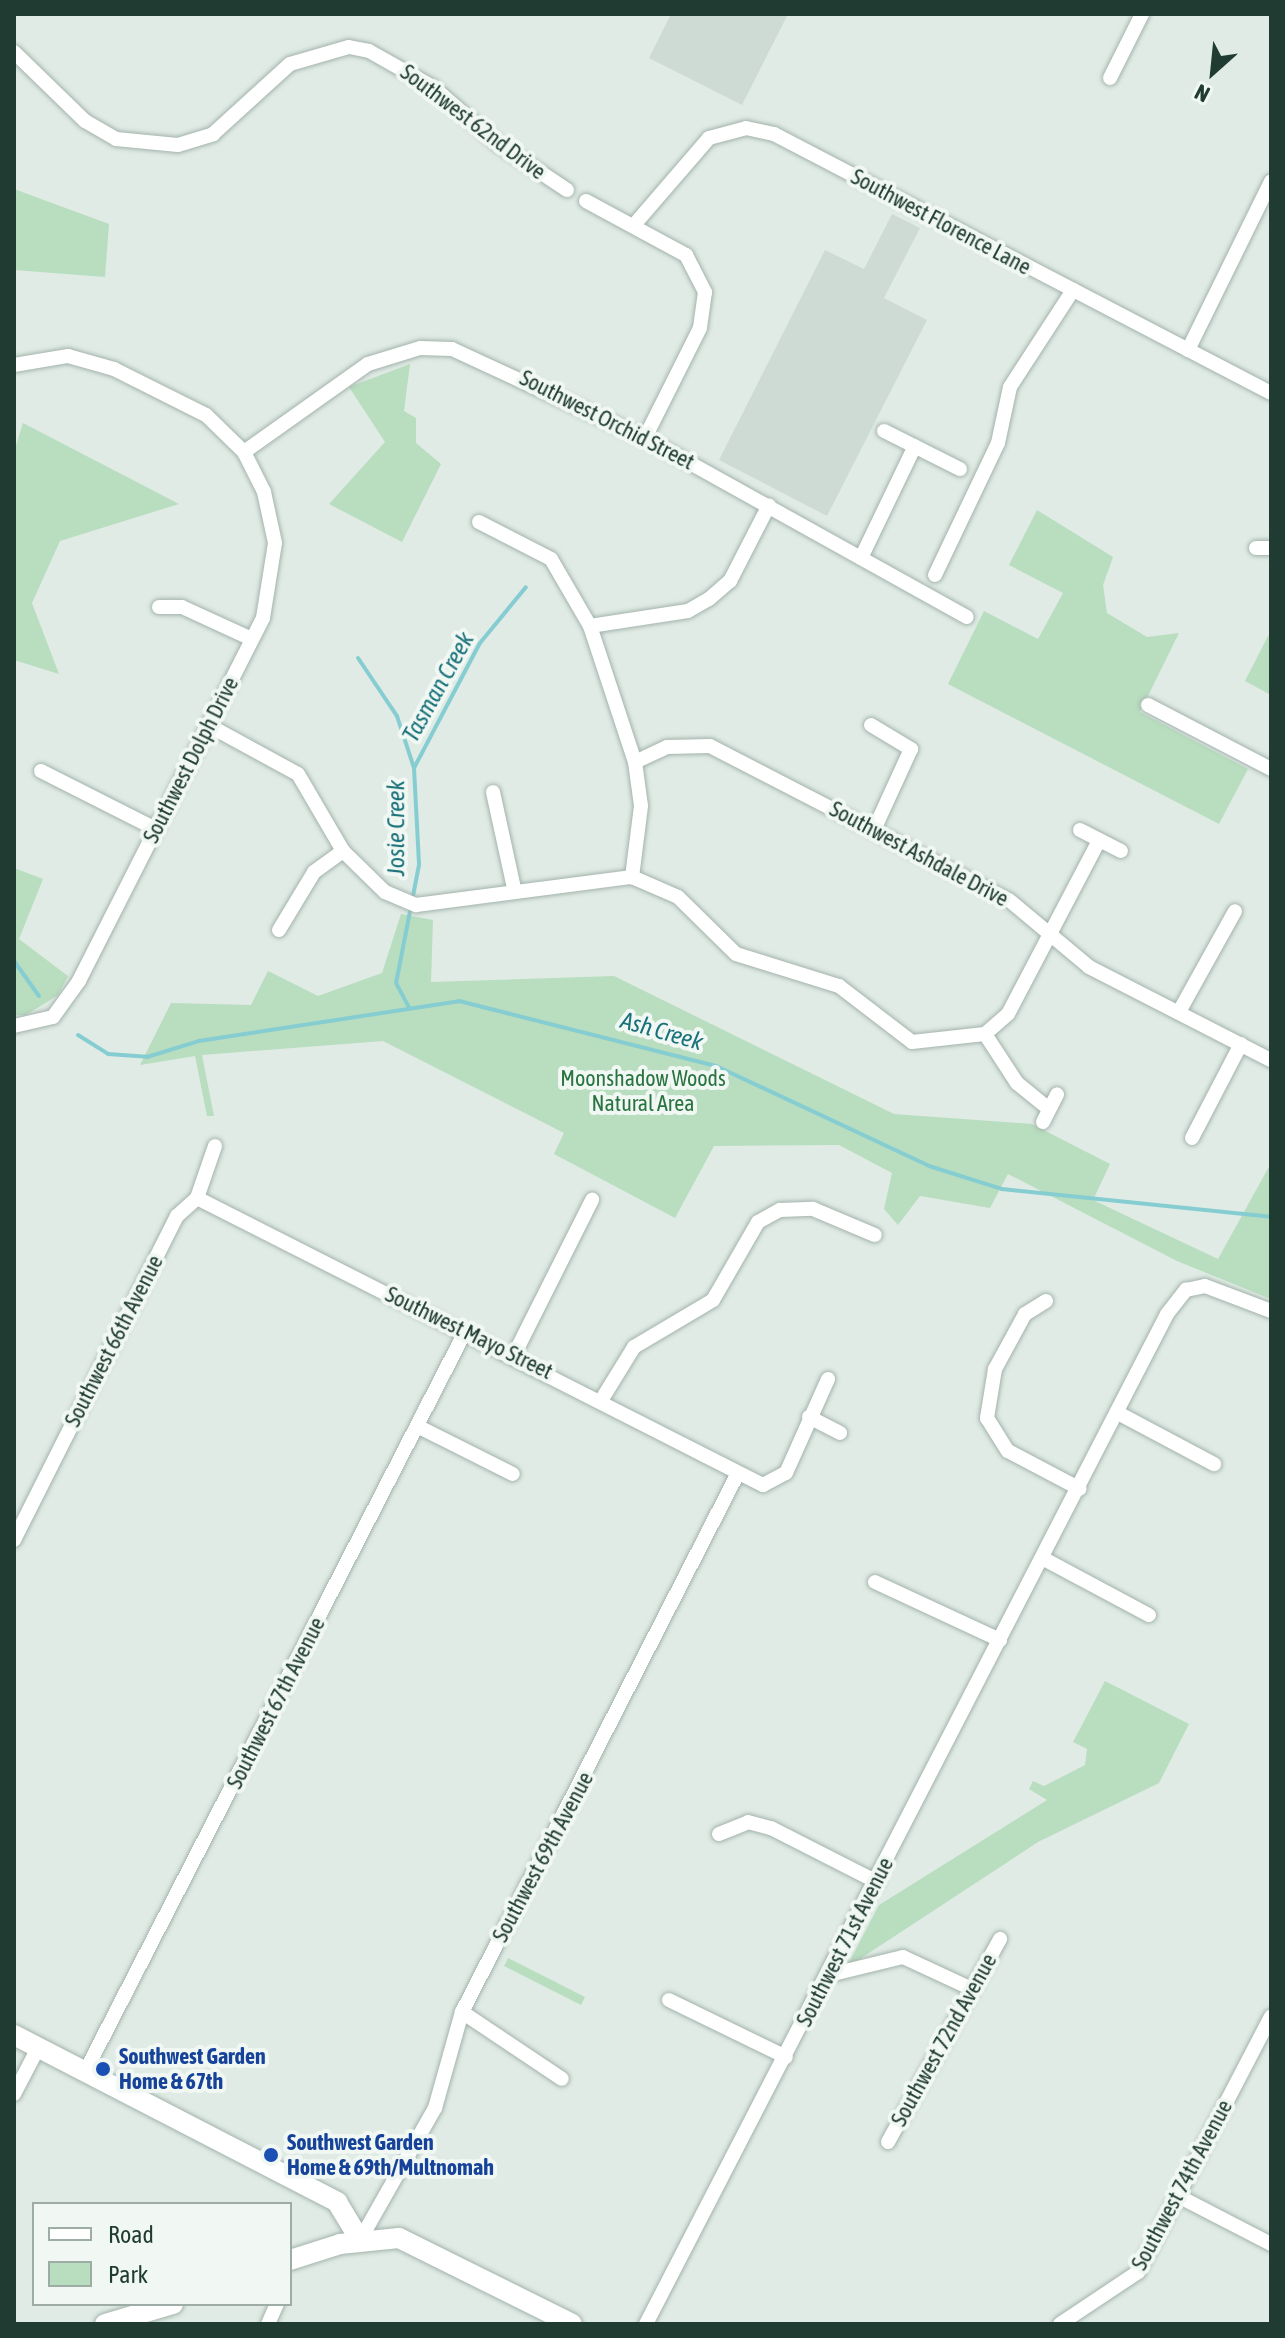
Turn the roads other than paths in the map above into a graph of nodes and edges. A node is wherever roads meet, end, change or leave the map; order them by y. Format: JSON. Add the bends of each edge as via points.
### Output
{"nodes":[{"id":1,"x":1142,"y":14,"type":"edge"},
{"id":2,"x":14,"y":52,"type":"edge"},
{"id":3,"x":1110,"y":78,"type":"dead end"},
{"id":4,"x":1271,"y":181,"type":"edge"},
{"id":5,"x":567,"y":190,"type":"dead end"},
{"id":6,"x":586,"y":201,"type":"dead end"},
{"id":7,"x":634,"y":225,"type":"junction"},
{"id":8,"x":1073,"y":290,"type":"junction"},
{"id":9,"x":1188,"y":350,"type":"junction"},
{"id":10,"x":14,"y":365,"type":"edge"},
{"id":11,"x":1271,"y":393,"type":"edge"},
{"id":12,"x":884,"y":431,"type":"dead end"},
{"id":13,"x":645,"y":438,"type":"junction"},
{"id":14,"x":915,"y":446,"type":"junction"},
{"id":15,"x":244,"y":452,"type":"junction"},
{"id":16,"x":960,"y":469,"type":"dead end"},
{"id":17,"x":769,"y":505,"type":"junction"},
{"id":18,"x":479,"y":522,"type":"dead end"},
{"id":19,"x":861,"y":558,"type":"junction"},
{"id":20,"x":935,"y":575,"type":"dead end"},
{"id":21,"x":159,"y":607,"type":"dead end"},
{"id":22,"x":966,"y":617,"type":"dead end"},
{"id":23,"x":590,"y":626,"type":"junction"},
{"id":24,"x":252,"y":639,"type":"junction"},
{"id":25,"x":1148,"y":705,"type":"dead end"},
{"id":26,"x":208,"y":725,"type":"junction"},
{"id":27,"x":871,"y":725,"type":"dead end"},
{"id":28,"x":635,"y":762,"type":"junction"},
{"id":29,"x":1271,"y":769,"type":"edge"},
{"id":30,"x":41,"y":771,"type":"dead end"},
{"id":31,"x":493,"y":792,"type":"dead end"},
{"id":32,"x":156,"y":829,"type":"junction"},
{"id":33,"x":874,"y":830,"type":"junction"},
{"id":34,"x":1080,"y":830,"type":"dead end"},
{"id":35,"x":1099,"y":841,"type":"junction"},
{"id":36,"x":343,"y":851,"type":"junction"},
{"id":37,"x":1121,"y":851,"type":"dead end"},
{"id":38,"x":632,"y":877,"type":"junction"},
{"id":39,"x":514,"y":888,"type":"junction"},
{"id":40,"x":1235,"y":911,"type":"dead end"},
{"id":41,"x":279,"y":930,"type":"dead end"},
{"id":42,"x":1051,"y":932,"type":"junction"},
{"id":43,"x":1180,"y":1010,"type":"junction"},
{"id":44,"x":14,"y":1026,"type":"edge"},
{"id":45,"x":985,"y":1034,"type":"junction"},
{"id":46,"x":1241,"y":1044,"type":"junction"},
{"id":47,"x":1271,"y":1060,"type":"edge"},
{"id":48,"x":1057,"y":1094,"type":"dead end"},
{"id":49,"x":1192,"y":1138,"type":"dead end"},
{"id":50,"x":215,"y":1146,"type":"dead end"},
{"id":51,"x":197,"y":1198,"type":"junction"},
{"id":52,"x":592,"y":1200,"type":"dead end"},
{"id":53,"x":875,"y":1235,"type":"dead end"},
{"id":54,"x":1046,"y":1301,"type":"dead end"},
{"id":55,"x":1271,"y":1311,"type":"edge"},
{"id":56,"x":465,"y":1332,"type":"junction"},
{"id":57,"x":514,"y":1355,"type":"junction"},
{"id":58,"x":828,"y":1379,"type":"dead end"},
{"id":59,"x":602,"y":1399,"type":"junction"},
{"id":60,"x":1118,"y":1413,"type":"junction"},
{"id":61,"x":809,"y":1417,"type":"junction"},
{"id":62,"x":417,"y":1426,"type":"junction"},
{"id":63,"x":840,"y":1433,"type":"dead end"},
{"id":64,"x":1214,"y":1464,"type":"dead end"},
{"id":65,"x":513,"y":1474,"type":"dead end"},
{"id":66,"x":736,"y":1477,"type":"junction"},
{"id":67,"x":1080,"y":1489,"type":"junction"},
{"id":68,"x":14,"y":1540,"type":"edge"},
{"id":69,"x":1044,"y":1559,"type":"junction"},
{"id":70,"x":875,"y":1582,"type":"dead end"},
{"id":71,"x":1149,"y":1615,"type":"dead end"},
{"id":72,"x":1000,"y":1640,"type":"junction"},
{"id":73,"x":719,"y":1834,"type":"dead end"},
{"id":74,"x":877,"y":1882,"type":"junction"},
{"id":75,"x":1000,"y":1939,"type":"dead end"},
{"id":76,"x":829,"y":1975,"type":"junction"},
{"id":77,"x":972,"y":1989,"type":"junction"},
{"id":78,"x":669,"y":2000,"type":"dead end"},
{"id":79,"x":462,"y":2012,"type":"junction"},
{"id":80,"x":1271,"y":2016,"type":"edge"},
{"id":81,"x":14,"y":2035,"type":"edge"},
{"id":82,"x":38,"y":2048,"type":"junction"},
{"id":83,"x":786,"y":2057,"type":"junction"},
{"id":84,"x":85,"y":2072,"type":"junction"},
{"id":85,"x":562,"y":2079,"type":"dead end"},
{"id":86,"x":14,"y":2094,"type":"edge"},
{"id":87,"x":888,"y":2142,"type":"dead end"},
{"id":88,"x":1178,"y":2196,"type":"junction"},
{"id":89,"x":360,"y":2240,"type":"junction"},
{"id":90,"x":1271,"y":2244,"type":"edge"},
{"id":91,"x":292,"y":2259,"type":"edge"},
{"id":92,"x":166,"y":2306,"type":"edge"},
{"id":93,"x":105,"y":2324,"type":"edge"},
{"id":94,"x":572,"y":2324,"type":"edge"},
{"id":95,"x":646,"y":2324,"type":"edge"},
{"id":96,"x":1060,"y":2324,"type":"edge"}],
"edges":[{"from":1,"to":3,"type":"street"},
{"from":2,"to":5,"type":"street","name":"Southwest 62nd Drive","via":[[85,121],[116,139],[178,145],[221,128],[290,64],[349,47],[369,51],[433,87],[498,144]]},
{"from":4,"to":9,"type":"street"},
{"from":6,"to":7,"type":"street"},
{"from":7,"to":8,"type":"street","name":"Southwest Florence Lane","via":[[709,138],[746,128],[774,134]]},
{"from":7,"to":13,"type":"street","via":[[686,255],[701,276],[706,304]]},
{"from":8,"to":9,"type":"street","name":"Southwest Florence Lane"},
{"from":8,"to":20,"type":"street","via":[[1010,387],[998,443]]},
{"from":9,"to":11,"type":"street","name":"Southwest Florence Lane"},
{"from":10,"to":15,"type":"street","name":"Southwest Dolph Drive","via":[[68,356],[114,369],[206,415]]},
{"from":12,"to":14,"type":"street"},
{"from":13,"to":15,"type":"street","name":"Southwest Orchid Street","via":[[479,356],[428,348],[368,364]]},
{"from":13,"to":17,"type":"street","name":"Southwest Orchid Street"},
{"from":14,"to":16,"type":"street"},
{"from":14,"to":19,"type":"street"},
{"from":15,"to":24,"type":"street","name":"Southwest Dolph Drive","via":[[264,492],[275,543],[269,599]]},
{"from":17,"to":19,"type":"street","name":"Southwest Orchid Street"},
{"from":17,"to":23,"type":"street","via":[[730,581],[709,599],[688,611]]},
{"from":18,"to":23,"type":"street","via":[[551,559]]},
{"from":19,"to":22,"type":"street","name":"Southwest Orchid Street"},
{"from":21,"to":24,"type":"street","via":[[182,607]]},
{"from":23,"to":28,"type":"street"},
{"from":24,"to":26,"type":"street","name":"Southwest Dolph Drive"},
{"from":25,"to":29,"type":"street"},
{"from":26,"to":32,"type":"street","name":"Southwest Dolph Drive"},
{"from":26,"to":36,"type":"street","via":[[298,774]]},
{"from":27,"to":33,"type":"street","via":[[911,749]]},
{"from":28,"to":33,"type":"street","name":"Southwest Ashdale Drive","via":[[667,747],[710,746]]},
{"from":28,"to":38,"type":"street","via":[[641,806]]},
{"from":30,"to":32,"type":"street"},
{"from":31,"to":39,"type":"street"},
{"from":32,"to":44,"type":"street","name":"Southwest Dolph Drive","via":[[65,1005],[36,1024]]},
{"from":33,"to":42,"type":"street","name":"Southwest Ashdale Drive","via":[[1009,900]]},
{"from":34,"to":35,"type":"street"},
{"from":35,"to":37,"type":"street"},
{"from":35,"to":42,"type":"street"},
{"from":36,"to":39,"type":"street","via":[[385,892],[416,905]]},
{"from":36,"to":41,"type":"street","via":[[314,872]]},
{"from":38,"to":39,"type":"street"},
{"from":38,"to":45,"type":"street","via":[[678,897],[736,954],[839,986],[912,1042]]},
{"from":40,"to":43,"type":"street"},
{"from":42,"to":43,"type":"street","name":"Southwest Ashdale Drive","via":[[1089,967]]},
{"from":42,"to":45,"type":"street","via":[[1008,1014]]},
{"from":43,"to":46,"type":"street","name":"Southwest Ashdale Drive"},
{"from":45,"to":48,"type":"street","via":[[1046,1116]]},
{"from":46,"to":47,"type":"street","name":"Southwest Ashdale Drive"},
{"from":46,"to":49,"type":"street"},
{"from":50,"to":51,"type":"street","name":"Southwest 66th Avenue"},
{"from":51,"to":56,"type":"street","name":"Southwest Mayo Street"},
{"from":51,"to":68,"type":"street","name":"Southwest 66th Avenue","via":[[177,1216]]},
{"from":52,"to":57,"type":"street"},
{"from":53,"to":59,"type":"street","via":[[813,1209],[780,1210],[758,1222],[713,1300],[634,1347]]},
{"from":54,"to":67,"type":"street","via":[[1025,1314],[995,1369],[987,1418],[1008,1451]]},
{"from":55,"to":60,"type":"street","name":"Southwest 71st Avenue","via":[[1221,1287],[1196,1286],[1167,1314]]},
{"from":56,"to":57,"type":"street","name":"Southwest Mayo Street"},
{"from":56,"to":62,"type":"street","name":"Southwest 67th Avenue"},
{"from":57,"to":59,"type":"street","name":"Southwest Mayo Street"},
{"from":58,"to":61,"type":"street"},
{"from":59,"to":66,"type":"street","name":"Southwest Mayo Street"},
{"from":60,"to":64,"type":"street"},
{"from":60,"to":67,"type":"street","name":"Southwest 71st Avenue"},
{"from":61,"to":63,"type":"street"},
{"from":61,"to":66,"type":"street","via":[[782,1479],[763,1485]]},
{"from":62,"to":65,"type":"street"},
{"from":62,"to":84,"type":"street","name":"Southwest 67th Avenue"},
{"from":66,"to":79,"type":"street","name":"Southwest 69th Avenue"},
{"from":67,"to":69,"type":"street","name":"Southwest 71st Avenue"},
{"from":69,"to":71,"type":"street"},
{"from":69,"to":72,"type":"street","name":"Southwest 71st Avenue"},
{"from":70,"to":72,"type":"street"},
{"from":72,"to":74,"type":"street","name":"Southwest 71st Avenue"},
{"from":73,"to":74,"type":"street","via":[[748,1822],[771,1828]]},
{"from":74,"to":76,"type":"street","name":"Southwest 71st Avenue"},
{"from":75,"to":77,"type":"street","name":"Southwest 72nd Avenue"},
{"from":76,"to":77,"type":"street","via":[[903,1957]]},
{"from":76,"to":83,"type":"street","name":"Southwest 71st Avenue"},
{"from":77,"to":87,"type":"street","name":"Southwest 72nd Avenue"},
{"from":78,"to":83,"type":"street"},
{"from":79,"to":85,"type":"street"},
{"from":79,"to":89,"type":"street","name":"Southwest 69th Avenue","via":[[435,2108]]},
{"from":80,"to":88,"type":"street","name":"Southwest 74th Avenue"},
{"from":81,"to":82,"type":"street"},
{"from":82,"to":84,"type":"street"},
{"from":82,"to":86,"type":"street"},
{"from":83,"to":95,"type":"street","name":"Southwest 71st Avenue"},
{"from":84,"to":89,"type":"street","via":[[337,2202]]},
{"from":88,"to":90,"type":"street"},
{"from":88,"to":96,"type":"street","name":"Southwest 74th Avenue","via":[[1131,2280]]},
{"from":89,"to":91,"type":"street"},
{"from":89,"to":94,"type":"street","via":[[410,2241]]},
{"from":92,"to":93,"type":"street"}]}
